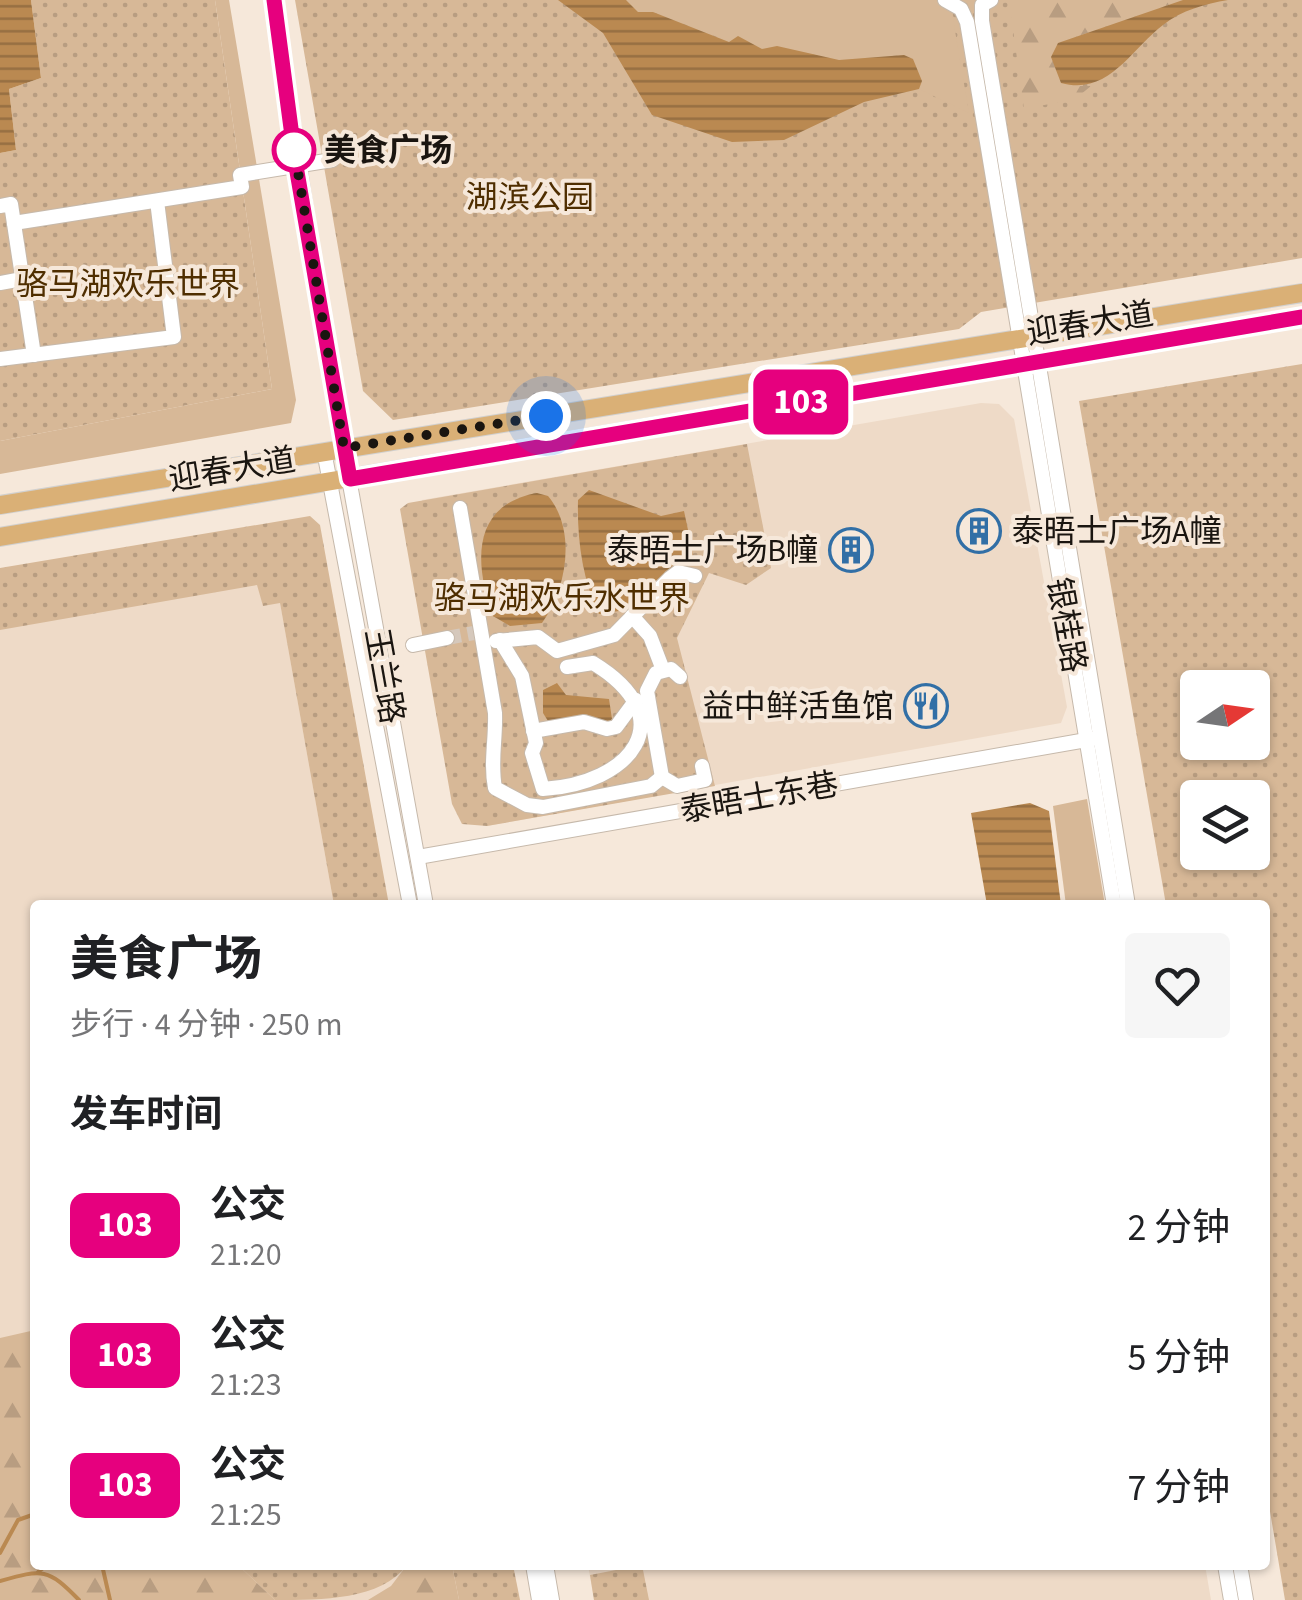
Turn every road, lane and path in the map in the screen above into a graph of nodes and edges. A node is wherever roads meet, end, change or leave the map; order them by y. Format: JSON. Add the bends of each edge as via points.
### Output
{"nodes":[{"id":1,"x":274,"y":0,"type":"edge"},
{"id":2,"x":945,"y":0,"type":"edge"},
{"id":3,"x":987,"y":2,"type":"edge"},
{"id":4,"x":962,"y":8,"type":"junction"},
{"id":5,"x":332,"y":160,"type":"dead end"},
{"id":6,"x":296,"y":166,"type":"junction"},
{"id":7,"x":157,"y":201,"type":"junction"},
{"id":8,"x":0,"y":206,"type":"edge"},
{"id":9,"x":14,"y":223,"type":"junction"},
{"id":10,"x":22,"y":279,"type":"junction"},
{"id":11,"x":0,"y":283,"type":"edge"},
{"id":12,"x":1302,"y":294,"type":"edge"},
{"id":13,"x":1302,"y":318,"type":"edge"},
{"id":14,"x":1026,"y":340,"type":"junction"},
{"id":15,"x":34,"y":355,"type":"junction"},
{"id":16,"x":0,"y":359,"type":"edge"},
{"id":17,"x":1030,"y":363,"type":"junction"},
{"id":18,"x":344,"y":448,"type":"junction"},
{"id":19,"x":324,"y":451,"type":"junction"},
{"id":20,"x":350,"y":479,"type":"junction"},
{"id":21,"x":329,"y":482,"type":"junction"},
{"id":22,"x":0,"y":505,"type":"edge"},
{"id":23,"x":460,"y":508,"type":"dead end"},
{"id":24,"x":0,"y":538,"type":"edge"},
{"id":25,"x":695,"y":576,"type":"dead end"},
{"id":26,"x":632,"y":616,"type":"junction"},
{"id":27,"x":479,"y":636,"type":"junction"},
{"id":28,"x":448,"y":638,"type":"tunnel mouth"},
{"id":29,"x":500,"y":640,"type":"junction"},
{"id":30,"x":414,"y":645,"type":"dead end"},
{"id":31,"x":567,"y":667,"type":"dead end"},
{"id":32,"x":663,"y":670,"type":"junction"},
{"id":33,"x":680,"y":676,"type":"dead end"},
{"id":34,"x":636,"y":700,"type":"junction"},
{"id":35,"x":534,"y":731,"type":"junction"},
{"id":36,"x":1093,"y":739,"type":"junction"},
{"id":37,"x":702,"y":766,"type":"dead end"},
{"id":38,"x":662,"y":777,"type":"junction"},
{"id":39,"x":418,"y":857,"type":"junction"},
{"id":40,"x":409,"y":900,"type":"edge"},
{"id":41,"x":425,"y":900,"type":"edge"},
{"id":42,"x":1113,"y":900,"type":"edge"},
{"id":43,"x":1127,"y":900,"type":"edge"},
{"id":44,"x":534,"y":1570,"type":"edge"},
{"id":45,"x":547,"y":1570,"type":"edge"},
{"id":46,"x":1226,"y":1570,"type":"edge"},
{"id":47,"x":1241,"y":1570,"type":"edge"},
{"id":48,"x":540,"y":1600,"type":"edge"},
{"id":49,"x":552,"y":1600,"type":"edge"},
{"id":50,"x":1231,"y":1600,"type":"edge"},
{"id":51,"x":1246,"y":1600,"type":"edge"}],
"edges":[{"from":1,"to":6,"type":"street","name":"玉兰路"},
{"from":2,"to":4,"type":"street"},
{"from":3,"to":4,"type":"street"},
{"from":3,"to":14,"type":"street","name":"银桂路"},
{"from":4,"to":14,"type":"street","name":"银桂路"},
{"from":5,"to":6,"type":"street"},
{"from":6,"to":7,"type":"street","via":[[240,175],[242,187]]},
{"from":6,"to":18,"type":"street","name":"玉兰路"},
{"from":7,"to":9,"type":"street"},
{"from":7,"to":15,"type":"street","via":[[174,338]]},
{"from":8,"to":9,"type":"street","via":[[11,204]]},
{"from":9,"to":10,"type":"street"},
{"from":10,"to":11,"type":"street"},
{"from":10,"to":15,"type":"street"},
{"from":12,"to":14,"type":"main road","name":"迎春大道"},
{"from":13,"to":17,"type":"main road","name":"迎春大道"},
{"from":14,"to":17,"type":"street","name":"银桂路"},
{"from":14,"to":18,"type":"main road","name":"迎春大道"},
{"from":15,"to":16,"type":"street"},
{"from":17,"to":20,"type":"main road","name":"迎春大道"},
{"from":17,"to":36,"type":"street","name":"银桂路"},
{"from":18,"to":19,"type":"main road","name":"迎春大道"},
{"from":18,"to":20,"type":"street","name":"玉兰路"},
{"from":19,"to":21,"type":"street","name":"玉兰路"},
{"from":19,"to":22,"type":"main road","name":"迎春大道"},
{"from":20,"to":21,"type":"main road","name":"迎春大道"},
{"from":20,"to":39,"type":"street","name":"玉兰路"},
{"from":21,"to":24,"type":"main road","name":"迎春大道"},
{"from":21,"to":40,"type":"street","name":"玉兰路"},
{"from":23,"to":27,"type":"street"},
{"from":25,"to":26,"type":"street","via":[[674,574]]},
{"from":26,"to":29,"type":"street","via":[[605,640],[571,649],[557,651],[538,637]]},
{"from":26,"to":32,"type":"street","via":[[650,636]]},
{"from":27,"to":29,"type":"street"},
{"from":27,"to":38,"type":"street","via":[[498,734],[490,761],[495,788],[543,807],[651,786]]},
{"from":28,"to":30,"type":"street"},
{"from":29,"to":35,"type":"street","via":[[522,676]]},
{"from":31,"to":34,"type":"street","via":[[592,663]]},
{"from":32,"to":33,"type":"street"},
{"from":32,"to":38,"type":"street","via":[[647,690]]},
{"from":34,"to":35,"type":"street","via":[[616,728],[584,722]]},
{"from":34,"to":35,"type":"street","via":[[642,731],[636,750],[600,778],[543,789],[532,753]]},
{"from":36,"to":39,"type":"street","name":"泰晤士东巷"},
{"from":36,"to":42,"type":"street","name":"银桂路"},
{"from":36,"to":43,"type":"street","name":"银桂路"},
{"from":37,"to":38,"type":"street","via":[[705,780],[677,786]]},
{"from":39,"to":41,"type":"street","name":"玉兰路"},
{"from":44,"to":48,"type":"street"},
{"from":45,"to":49,"type":"street"},
{"from":46,"to":50,"type":"street"},
{"from":47,"to":51,"type":"street"}]}
